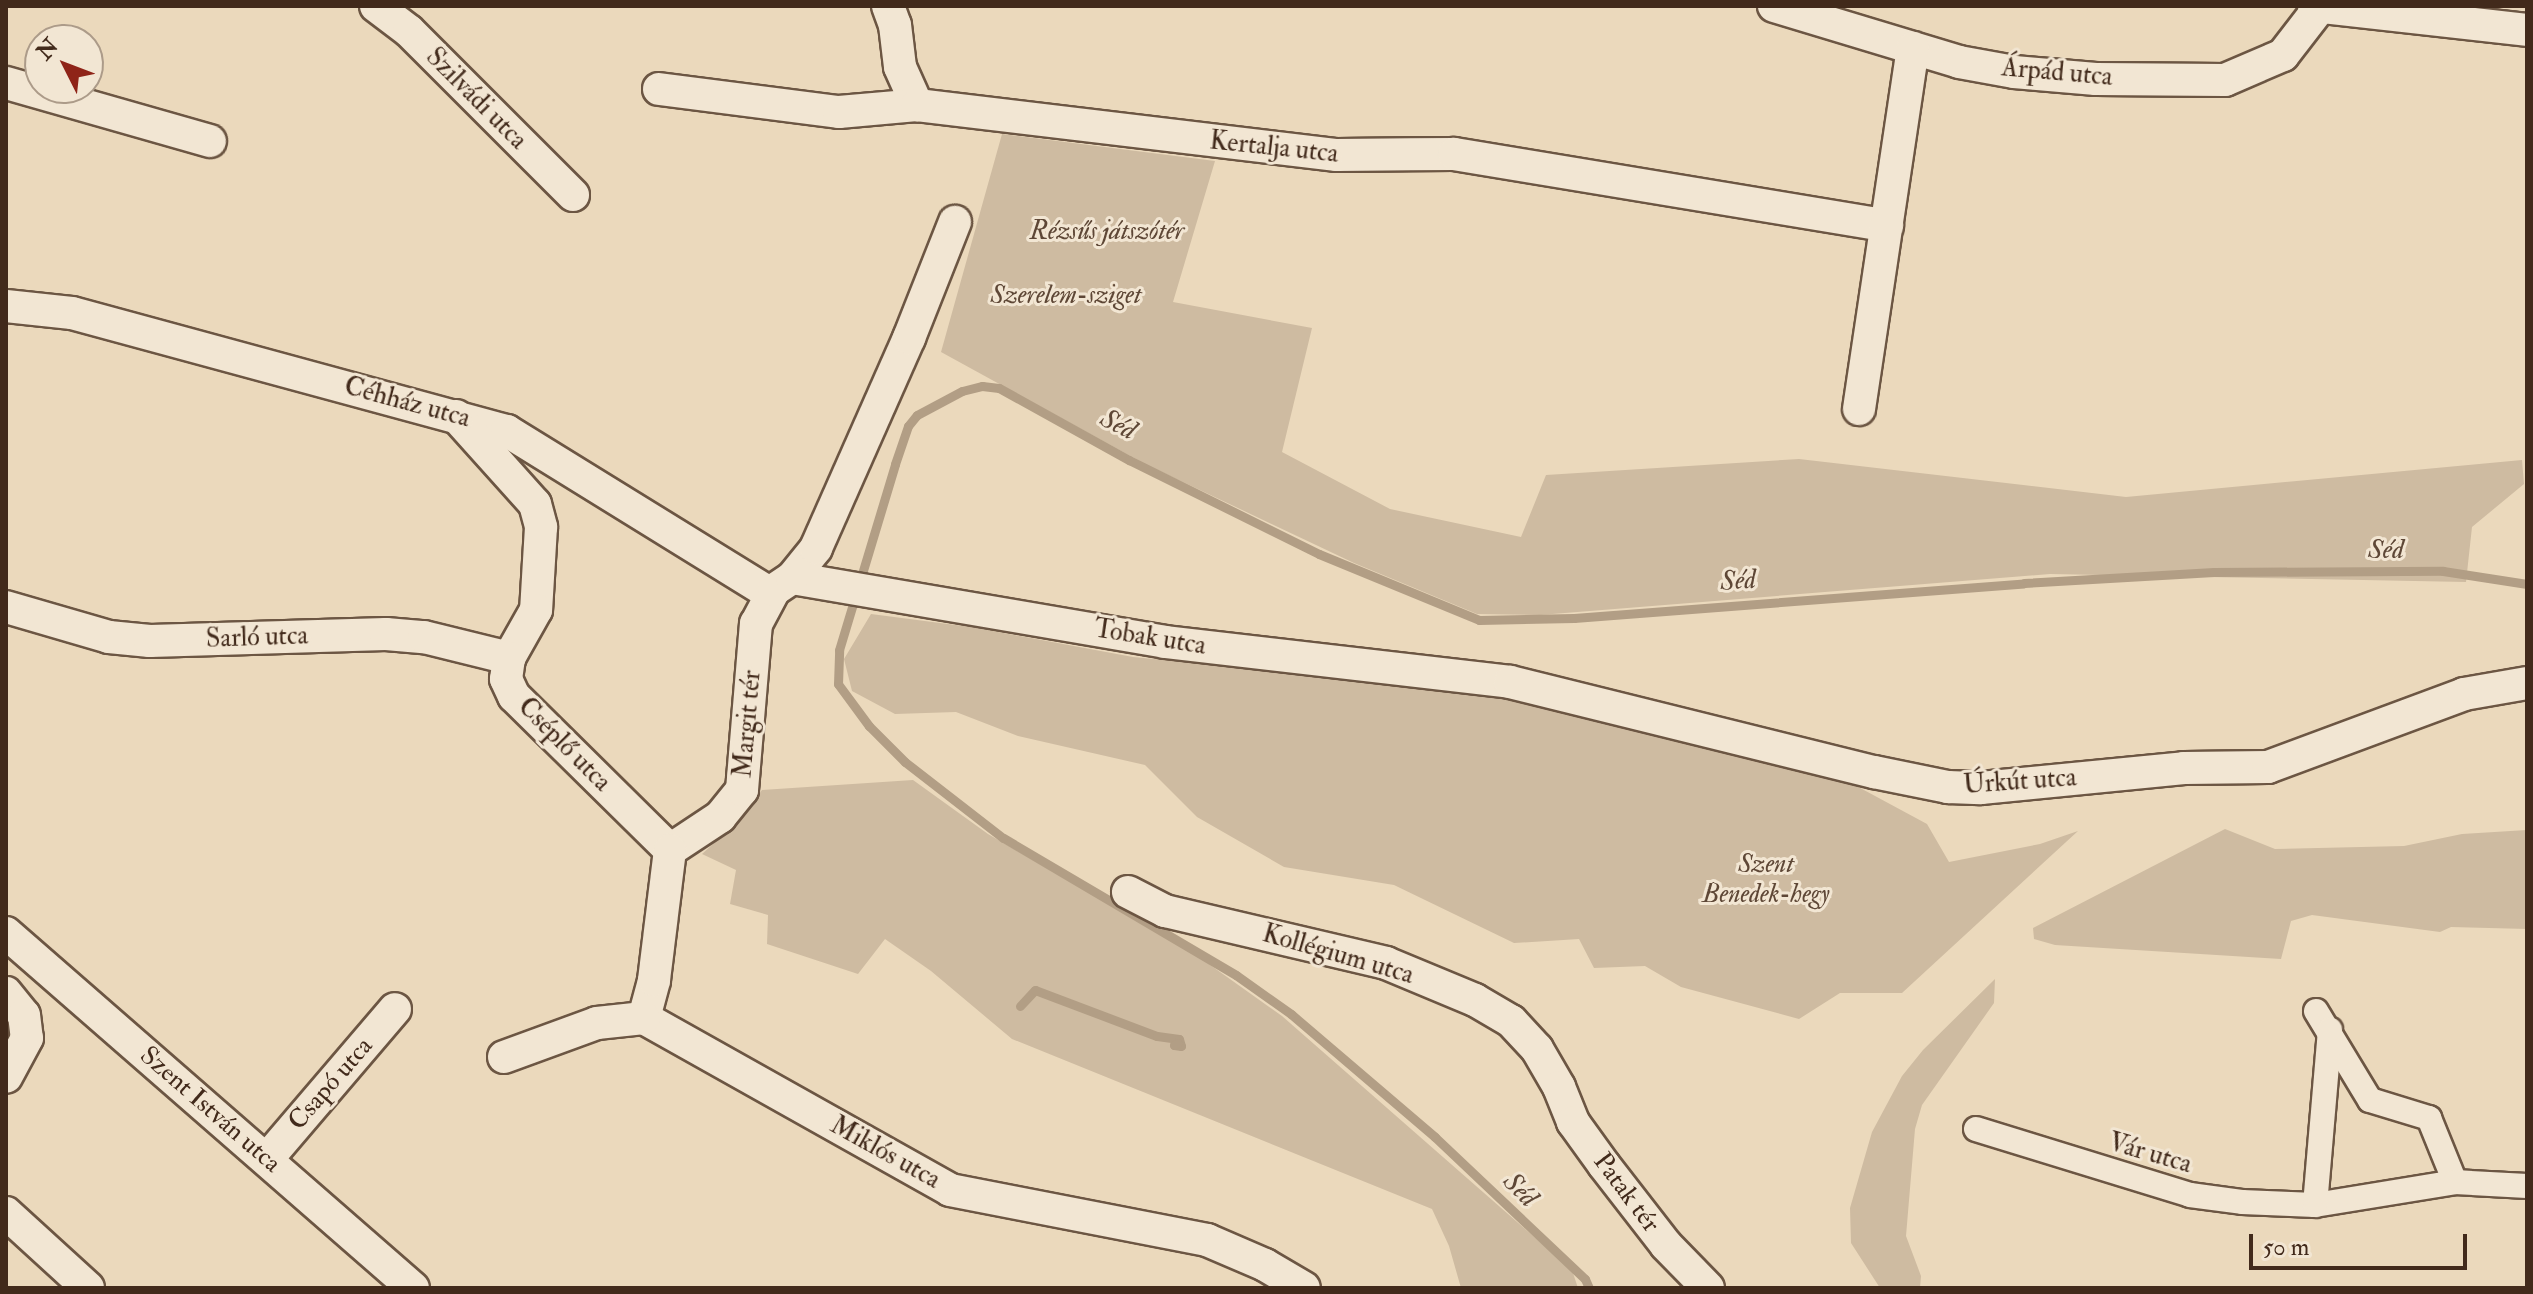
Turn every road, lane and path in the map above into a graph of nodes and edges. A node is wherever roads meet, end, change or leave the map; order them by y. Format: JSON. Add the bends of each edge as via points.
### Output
{"nodes":[{"id":1,"x":376,"y":6,"type":"edge"},
{"id":2,"x":888,"y":6,"type":"edge"},
{"id":3,"x":1774,"y":6,"type":"edge"},
{"id":4,"x":2317,"y":7,"type":"edge"},
{"id":5,"x":2527,"y":30,"type":"edge"},
{"id":6,"x":1913,"y":48,"type":"junction"},
{"id":7,"x":6,"y":83,"type":"edge"},
{"id":8,"x":659,"y":89,"type":"dead end"},
{"id":9,"x":917,"y":105,"type":"junction"},
{"id":10,"x":210,"y":141,"type":"dead end"},
{"id":11,"x":573,"y":195,"type":"dead end"},
{"id":12,"x":955,"y":222,"type":"dead end"},
{"id":13,"x":1887,"y":226,"type":"junction"},
{"id":14,"x":6,"y":306,"type":"edge"},
{"id":15,"x":1859,"y":409,"type":"dead end"},
{"id":16,"x":456,"y":416,"type":"junction"},
{"id":17,"x":781,"y":586,"type":"junction"},
{"id":18,"x":6,"y":607,"type":"edge"},
{"id":19,"x":509,"y":658,"type":"junction"},
{"id":20,"x":1510,"y":682,"type":"joint"},
{"id":21,"x":2527,"y":683,"type":"edge"},
{"id":22,"x":670,"y":850,"type":"junction"},
{"id":23,"x":1128,"y":892,"type":"dead end"},
{"id":24,"x":6,"y":933,"type":"edge"},
{"id":25,"x":6,"y":993,"type":"edge"},
{"id":26,"x":395,"y":1009,"type":"dead end"},
{"id":27,"x":644,"y":1018,"type":"junction"},
{"id":28,"x":504,"y":1057,"type":"dead end"},
{"id":29,"x":6,"y":1077,"type":"edge"},
{"id":30,"x":1559,"y":1087,"type":"joint"},
{"id":31,"x":1976,"y":1129,"type":"dead end"},
{"id":32,"x":267,"y":1159,"type":"junction"},
{"id":33,"x":2455,"y":1182,"type":"junction"},
{"id":34,"x":2527,"y":1186,"type":"edge"},
{"id":35,"x":2315,"y":1205,"type":"junction"},
{"id":36,"x":6,"y":1213,"type":"edge"},
{"id":37,"x":88,"y":1288,"type":"edge"},
{"id":38,"x":413,"y":1288,"type":"edge"},
{"id":39,"x":1304,"y":1288,"type":"edge"},
{"id":40,"x":1708,"y":1288,"type":"edge"}],
"edges":[{"from":1,"to":11,"type":"street","name":"Szilvádi utca","via":[[409,31]]},
{"from":2,"to":9,"type":"street","via":[[900,67]]},
{"from":3,"to":6,"type":"street","name":"Árpád utca"},
{"from":4,"to":5,"type":"street"},
{"from":4,"to":6,"type":"street","name":"Árpád utca","via":[[2283,55],[2225,80],[2014,72]]},
{"from":6,"to":13,"type":"street"},
{"from":7,"to":10,"type":"street"},
{"from":8,"to":9,"type":"street","name":"Kertalja utca","via":[[839,112]]},
{"from":9,"to":13,"type":"street","name":"Kertalja utca","via":[[1337,155],[1454,154]]},
{"from":12,"to":17,"type":"street","via":[[816,548]]},
{"from":13,"to":15,"type":"street"},
{"from":14,"to":16,"type":"street","name":"Céhház utca","via":[[72,313]]},
{"from":16,"to":17,"type":"street","name":"Céhház utca","via":[[507,431]]},
{"from":16,"to":19,"type":"street","via":[[535,504],[541,527],[536,610]]},
{"from":17,"to":20,"type":"street","name":"Tobak utca","via":[[864,589],[1165,642]]},
{"from":17,"to":22,"type":"street","name":"Margit tér","via":[[756,624],[742,790],[720,817]]},
{"from":18,"to":19,"type":"street","name":"Sarló utca","via":[[109,637],[150,641],[386,634],[424,637]]},
{"from":19,"to":22,"type":"street","name":"Cséplő utca","via":[[506,679],[514,696]]},
{"from":20,"to":21,"type":"street","name":"Úrkút utca","via":[[1874,772],[1981,788],[2184,768],[2268,767],[2464,694]]},
{"from":22,"to":27,"type":"street","via":[[654,980]]},
{"from":23,"to":30,"type":"street","name":"Kollégium utca","via":[[1165,911],[1386,963],[1475,1000],[1511,1021],[1537,1049]]},
{"from":24,"to":32,"type":"street","name":"Szent István utca"},
{"from":25,"to":29,"type":"street","via":[[24,1015],[27,1038]]},
{"from":26,"to":32,"type":"street","name":"Csapó utca"},
{"from":27,"to":28,"type":"street","via":[[597,1023]]},
{"from":27,"to":39,"type":"street","name":"Miklós utca","via":[[950,1190],[1207,1240]]},
{"from":30,"to":40,"type":"street","name":"Patak tér","via":[[1573,1122],[1604,1165],[1666,1245]]},
{"from":31,"to":35,"type":"street","name":"Vár utca","via":[[2190,1195]]},
{"from":32,"to":38,"type":"street","name":"Szent István utca"},
{"from":33,"to":34,"type":"street","name":"Vár utca"},
{"from":33,"to":35,"type":"street","name":"Vár utca"},
{"from":33,"to":35,"type":"street","via":[[2429,1118],[2370,1100],[2323,1020]]},
{"from":36,"to":37,"type":"street"}]}
